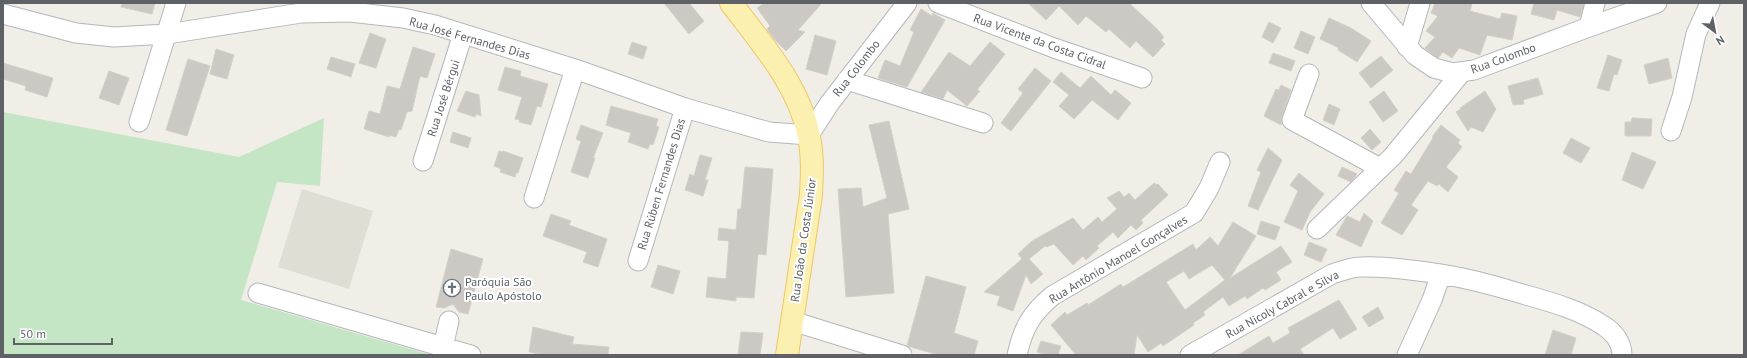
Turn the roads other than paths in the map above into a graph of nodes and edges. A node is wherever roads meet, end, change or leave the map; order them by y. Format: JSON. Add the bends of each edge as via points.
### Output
{"nodes":[{"id":1,"x":176,"y":3,"type":"edge"},
{"id":2,"x":731,"y":3,"type":"edge"},
{"id":3,"x":907,"y":3,"type":"edge"},
{"id":4,"x":938,"y":3,"type":"edge"},
{"id":5,"x":1371,"y":3,"type":"edge"},
{"id":6,"x":1420,"y":3,"type":"edge"},
{"id":7,"x":1596,"y":3,"type":"edge"},
{"id":8,"x":1657,"y":3,"type":"edge"},
{"id":9,"x":1710,"y":3,"type":"edge"},
{"id":10,"x":303,"y":8,"type":"edge"},
{"id":11,"x":3,"y":14,"type":"edge"},
{"id":12,"x":1589,"y":27,"type":"junction"},
{"id":13,"x":167,"y":34,"type":"junction"},
{"id":14,"x":463,"y":34,"type":"junction"},
{"id":15,"x":1407,"y":47,"type":"junction"},
{"id":16,"x":575,"y":69,"type":"junction"},
{"id":17,"x":1461,"y":73,"type":"junction"},
{"id":18,"x":1309,"y":74,"type":"dead end"},
{"id":19,"x":1142,"y":78,"type":"dead end"},
{"id":20,"x":847,"y":80,"type":"junction"},
{"id":21,"x":685,"y":108,"type":"junction"},
{"id":22,"x":139,"y":122,"type":"dead end"},
{"id":23,"x":983,"y":123,"type":"dead end"},
{"id":24,"x":1671,"y":132,"type":"dead end"},
{"id":25,"x":809,"y":135,"type":"junction"},
{"id":26,"x":423,"y":161,"type":"dead end"},
{"id":27,"x":1220,"y":162,"type":"dead end"},
{"id":28,"x":1380,"y":168,"type":"junction"},
{"id":29,"x":534,"y":198,"type":"dead end"},
{"id":30,"x":1317,"y":229,"type":"dead end"},
{"id":31,"x":638,"y":260,"type":"dead end"},
{"id":32,"x":1441,"y":274,"type":"junction"},
{"id":33,"x":258,"y":293,"type":"dead end"},
{"id":34,"x":449,"y":321,"type":"dead end"},
{"id":35,"x":792,"y":321,"type":"junction"},
{"id":36,"x":443,"y":347,"type":"junction"},
{"id":37,"x":1622,"y":351,"type":"edge"},
{"id":38,"x":471,"y":355,"type":"edge"},
{"id":39,"x":787,"y":355,"type":"edge"},
{"id":40,"x":902,"y":355,"type":"edge"},
{"id":41,"x":1017,"y":355,"type":"edge"},
{"id":42,"x":1190,"y":355,"type":"edge"},
{"id":43,"x":1408,"y":355,"type":"edge"}],
"edges":[{"from":1,"to":13,"type":"street"},
{"from":2,"to":25,"type":"main road","name":"Rua João da Costa Júnior","via":[[790,86]]},
{"from":3,"to":20,"type":"street","name":"Rua Colombo"},
{"from":4,"to":19,"type":"street","name":"Rua Vicente da Costa Cidral","via":[[1054,48]]},
{"from":5,"to":15,"type":"street","name":"Rua Colombo"},
{"from":6,"to":15,"type":"street"},
{"from":7,"to":12,"type":"street"},
{"from":8,"to":12,"type":"street","name":"Rua Colombo"},
{"from":9,"to":24,"type":"street","via":[[1696,34],[1682,97]]},
{"from":10,"to":13,"type":"street","name":"Rua José Fernandes Dias"},
{"from":10,"to":14,"type":"street","name":"Rua José Fernandes Dias","via":[[373,14],[420,22]]},
{"from":11,"to":13,"type":"street","name":"Rua José Fernandes Dias","via":[[58,29],[98,36],[133,37]]},
{"from":12,"to":17,"type":"street","name":"Rua Colombo"},
{"from":13,"to":22,"type":"street"},
{"from":14,"to":16,"type":"street","name":"Rua José Fernandes Dias"},
{"from":14,"to":26,"type":"street","name":"Rua José Bérgui"},
{"from":15,"to":17,"type":"street","name":"Rua Colombo","via":[[1425,64],[1444,72]]},
{"from":16,"to":21,"type":"street","name":"Rua José Fernandes Dias"},
{"from":16,"to":29,"type":"street"},
{"from":17,"to":28,"type":"street","via":[[1393,156]]},
{"from":18,"to":28,"type":"street","via":[[1292,120]]},
{"from":20,"to":23,"type":"street"},
{"from":20,"to":25,"type":"street","name":"Rua Colombo"},
{"from":21,"to":25,"type":"street","name":"Rua José Fernandes Dias","via":[[769,132]]},
{"from":21,"to":31,"type":"street","name":"Rua Rúben Fernandes Dias"},
{"from":25,"to":35,"type":"main road","name":"Rua João da Costa Júnior","via":[[813,170],[811,195]]},
{"from":27,"to":41,"type":"street","name":"Rua Antônio Manoel Gonçalves","via":[[1209,188],[1194,213],[1052,296],[1041,305],[1027,323],[1020,338]]},
{"from":28,"to":30,"type":"street"},
{"from":32,"to":37,"type":"street","name":"Rua Nicoly Cabral e Silva","via":[[1499,287],[1572,310],[1605,326],[1614,335]]},
{"from":32,"to":42,"type":"street","name":"Rua Nicoly Cabral e Silva","via":[[1360,267],[1332,274]]},
{"from":32,"to":43,"type":"street"},
{"from":33,"to":36,"type":"street"},
{"from":34,"to":36,"type":"street"},
{"from":35,"to":39,"type":"main road","name":"Rua João da Costa Júnior"},
{"from":35,"to":40,"type":"street"},
{"from":36,"to":38,"type":"street"}]}
